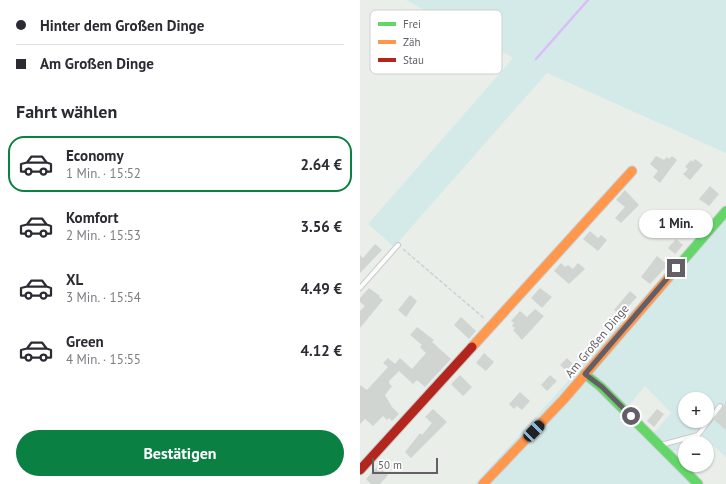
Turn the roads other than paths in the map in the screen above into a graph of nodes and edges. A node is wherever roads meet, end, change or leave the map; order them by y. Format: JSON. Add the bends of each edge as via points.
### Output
{"nodes":[{"id":1,"x":632,"y":171,"type":"dead end"},
{"id":2,"x":726,"y":211,"type":"edge"},
{"id":3,"x":398,"y":245,"type":"road end"},
{"id":4,"x":360,"y":288,"type":"edge"},
{"id":5,"x":585,"y":374,"type":"junction"},
{"id":6,"x":720,"y":406,"type":"dead end"},
{"id":7,"x":660,"y":445,"type":"junction"},
{"id":8,"x":360,"y":470,"type":"edge"},
{"id":9,"x":483,"y":484,"type":"edge"},
{"id":10,"x":698,"y":484,"type":"edge"}],
"edges":[{"from":1,"to":8,"type":"street"},
{"from":2,"to":5,"type":"street","name":"Am Großen Dinge"},
{"from":3,"to":4,"type":"lane"},
{"from":5,"to":7,"type":"street","via":[[602,387]]},
{"from":5,"to":9,"type":"street","name":"Am Großen Dinge"},
{"from":6,"to":7,"type":"lane","via":[[698,435]]},
{"from":7,"to":10,"type":"street"}]}
